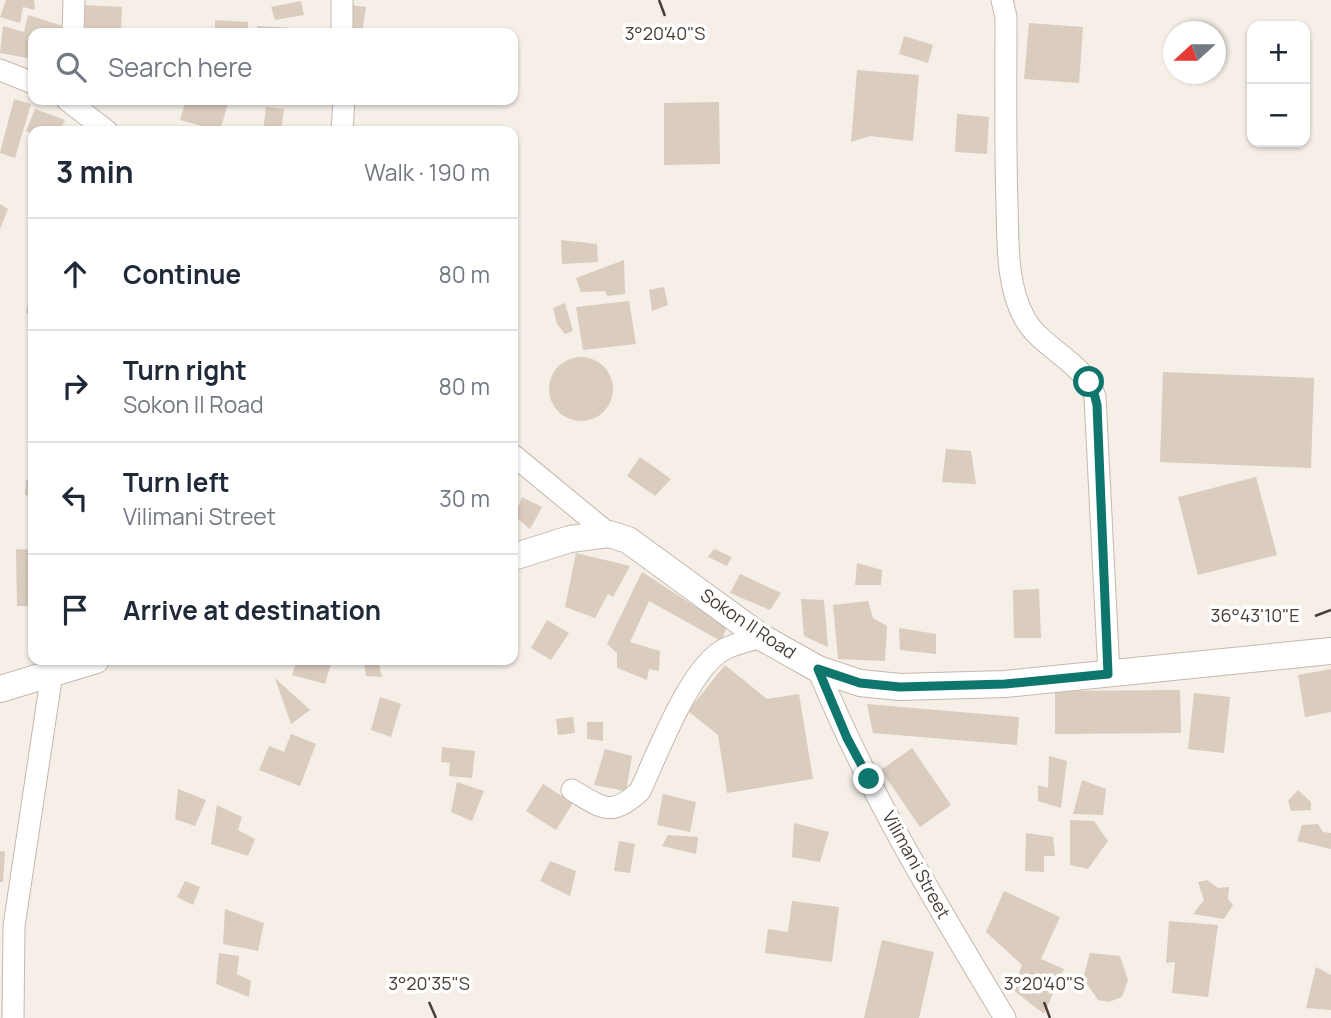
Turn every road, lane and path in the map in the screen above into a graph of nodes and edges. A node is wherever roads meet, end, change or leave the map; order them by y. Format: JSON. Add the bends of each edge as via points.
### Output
{"nodes":[{"id":1,"x":74,"y":0,"type":"edge"},
{"id":2,"x":342,"y":0,"type":"edge"},
{"id":3,"x":1002,"y":0,"type":"edge"},
{"id":4,"x":73,"y":28,"type":"edge"},
{"id":5,"x":342,"y":28,"type":"edge"},
{"id":6,"x":0,"y":70,"type":"edge"},
{"id":7,"x":28,"y":81,"type":"edge"},
{"id":8,"x":73,"y":105,"type":"edge"},
{"id":9,"x":344,"y":105,"type":"edge"},
{"id":10,"x":101,"y":126,"type":"edge"},
{"id":11,"x":342,"y":126,"type":"edge"},
{"id":12,"x":518,"y":459,"type":"edge"},
{"id":13,"x":609,"y":534,"type":"junction"},
{"id":14,"x":518,"y":556,"type":"edge"},
{"id":15,"x":761,"y":637,"type":"junction"},
{"id":16,"x":1331,"y":651,"type":"edge"},
{"id":17,"x":79,"y":665,"type":"edge"},
{"id":18,"x":818,"y":669,"type":"junction"},
{"id":19,"x":52,"y":673,"type":"junction"},
{"id":20,"x":1108,"y":674,"type":"junction"},
{"id":21,"x":0,"y":689,"type":"edge"},
{"id":22,"x":572,"y":790,"type":"dead end"},
{"id":23,"x":13,"y":1018,"type":"edge"},
{"id":24,"x":1005,"y":1018,"type":"edge"}],
"edges":[{"from":1,"to":4,"type":"street"},
{"from":2,"to":5,"type":"street"},
{"from":3,"to":20,"type":"street","via":[[1006,17],[1008,252],[1024,319],[1083,376],[1095,397]]},
{"from":6,"to":7,"type":"street"},
{"from":8,"to":10,"type":"street"},
{"from":9,"to":11,"type":"street"},
{"from":12,"to":13,"type":"street"},
{"from":13,"to":14,"type":"street"},
{"from":13,"to":15,"type":"street","name":"Sokon II Road","via":[[628,540]]},
{"from":15,"to":18,"type":"street","name":"Sokon II Road"},
{"from":15,"to":22,"type":"street","via":[[725,649],[706,664],[640,791],[628,802],[604,809]]},
{"from":16,"to":20,"type":"street","name":"Sokon II Road"},
{"from":17,"to":19,"type":"street"},
{"from":18,"to":20,"type":"street","name":"Sokon II Road","via":[[860,683],[900,687],[1005,684]]},
{"from":18,"to":24,"type":"street","name":"Vilimani Street","via":[[847,738],[897,834]]},
{"from":19,"to":21,"type":"street"},
{"from":19,"to":23,"type":"street","via":[[14,926]]}]}
